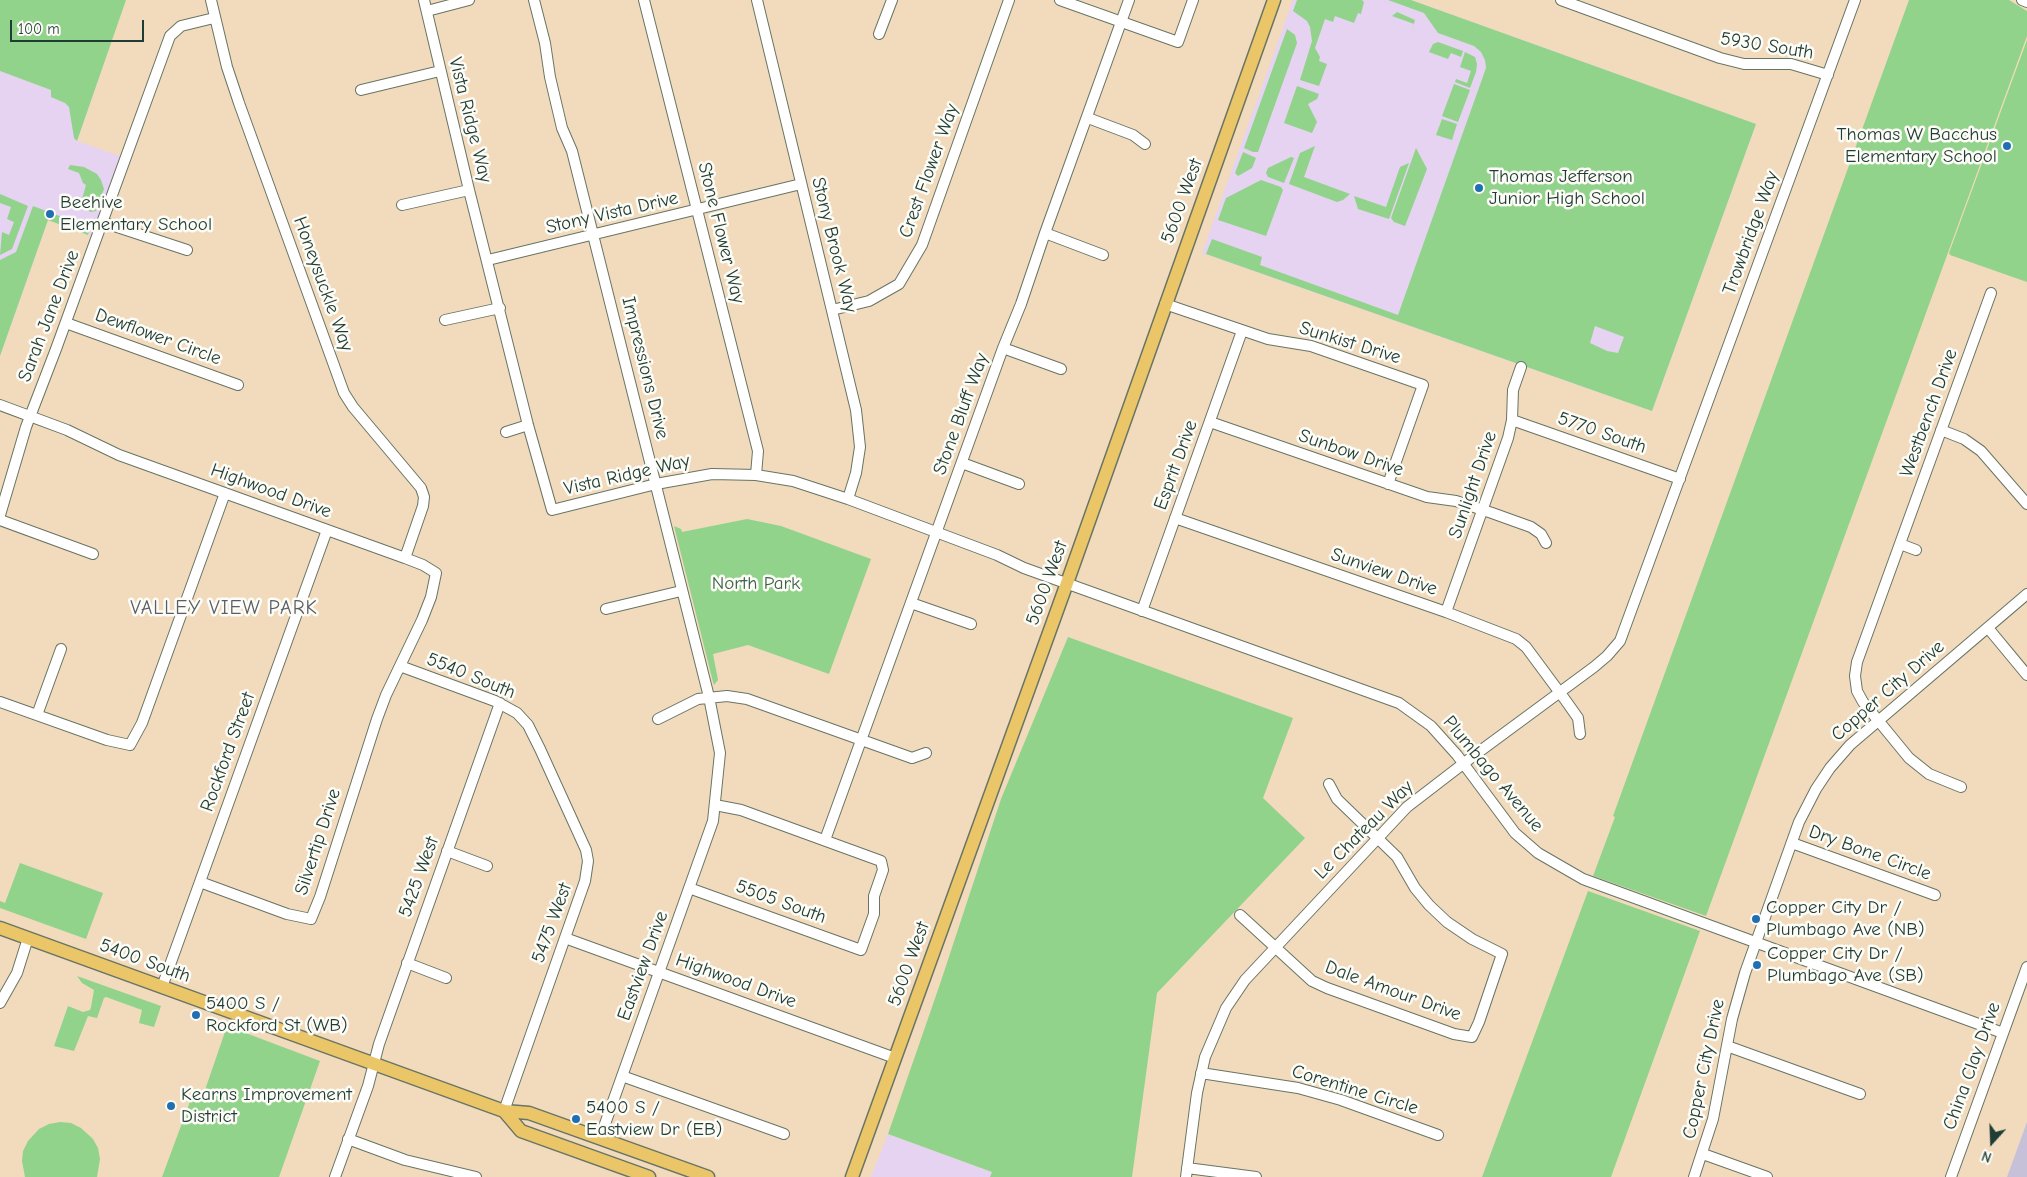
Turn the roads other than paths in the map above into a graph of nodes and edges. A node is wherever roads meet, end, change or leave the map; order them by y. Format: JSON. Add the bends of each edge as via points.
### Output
{"nodes":[{"id":1,"x":211,"y":0,"type":"edge"},
{"id":2,"x":469,"y":0,"type":"edge"},
{"id":3,"x":534,"y":0,"type":"edge"},
{"id":4,"x":644,"y":0,"type":"edge"},
{"id":5,"x":756,"y":0,"type":"edge"},
{"id":6,"x":892,"y":0,"type":"edge"},
{"id":7,"x":1009,"y":0,"type":"edge"},
{"id":8,"x":1060,"y":0,"type":"edge"},
{"id":9,"x":1129,"y":0,"type":"edge"},
{"id":10,"x":1193,"y":0,"type":"edge"},
{"id":11,"x":1274,"y":0,"type":"edge"},
{"id":12,"x":1561,"y":0,"type":"edge"},
{"id":13,"x":2022,"y":0,"type":"edge"},
{"id":14,"x":1852,"y":1,"type":"edge"},
{"id":15,"x":2027,"y":2,"type":"edge"},
{"id":16,"x":426,"y":5,"type":"edge"},
{"id":17,"x":214,"y":18,"type":"junction"},
{"id":18,"x":1122,"y":22,"type":"junction"},
{"id":19,"x":879,"y":34,"type":"dead end"},
{"id":20,"x":440,"y":71,"type":"junction"},
{"id":21,"x":1828,"y":75,"type":"junction"},
{"id":22,"x":361,"y":90,"type":"dead end"},
{"id":23,"x":1088,"y":118,"type":"junction"},
{"id":24,"x":1145,"y":144,"type":"dead end"},
{"id":25,"x":801,"y":184,"type":"junction"},
{"id":26,"x":469,"y":190,"type":"junction"},
{"id":27,"x":402,"y":205,"type":"dead end"},
{"id":28,"x":698,"y":210,"type":"junction"},
{"id":29,"x":102,"y":222,"type":"junction"},
{"id":30,"x":1044,"y":234,"type":"junction"},
{"id":31,"x":593,"y":236,"type":"junction"},
{"id":32,"x":187,"y":250,"type":"dead end"},
{"id":33,"x":1103,"y":255,"type":"dead end"},
{"id":34,"x":488,"y":260,"type":"junction"},
{"id":35,"x":1991,"y":293,"type":"dead end"},
{"id":36,"x":1165,"y":304,"type":"junction"},
{"id":37,"x":500,"y":308,"type":"junction"},
{"id":38,"x":832,"y":310,"type":"junction"},
{"id":39,"x":445,"y":320,"type":"dead end"},
{"id":40,"x":66,"y":323,"type":"junction"},
{"id":41,"x":1242,"y":331,"type":"junction"},
{"id":42,"x":1003,"y":348,"type":"junction"},
{"id":43,"x":1521,"y":367,"type":"dead end"},
{"id":44,"x":1061,"y":368,"type":"dead end"},
{"id":45,"x":238,"y":385,"type":"dead end"},
{"id":46,"x":0,"y":405,"type":"edge"},
{"id":47,"x":30,"y":417,"type":"junction"},
{"id":48,"x":1512,"y":420,"type":"junction"},
{"id":49,"x":1210,"y":422,"type":"junction"},
{"id":50,"x":528,"y":425,"type":"junction"},
{"id":51,"x":1941,"y":430,"type":"junction"},
{"id":52,"x":506,"y":432,"type":"dead end"},
{"id":53,"x":962,"y":463,"type":"junction"},
{"id":54,"x":756,"y":475,"type":"junction"},
{"id":55,"x":1680,"y":479,"type":"junction"},
{"id":56,"x":656,"y":484,"type":"junction"},
{"id":57,"x":1020,"y":484,"type":"dead end"},
{"id":58,"x":1388,"y":484,"type":"junction"},
{"id":59,"x":225,"y":493,"type":"junction"},
{"id":60,"x":848,"y":499,"type":"junction"},
{"id":61,"x":2027,"y":504,"type":"edge"},
{"id":62,"x":1483,"y":510,"type":"junction"},
{"id":63,"x":0,"y":515,"type":"edge"},
{"id":64,"x":1175,"y":518,"type":"junction"},
{"id":65,"x":0,"y":520,"type":"edge"},
{"id":66,"x":327,"y":530,"type":"junction"},
{"id":67,"x":936,"y":532,"type":"junction"},
{"id":68,"x":1546,"y":543,"type":"dead end"},
{"id":69,"x":1900,"y":544,"type":"junction"},
{"id":70,"x":1916,"y":550,"type":"dead end"},
{"id":71,"x":93,"y":554,"type":"dead end"},
{"id":72,"x":405,"y":558,"type":"junction"},
{"id":73,"x":1067,"y":583,"type":"junction"},
{"id":74,"x":681,"y":591,"type":"junction"},
{"id":75,"x":2027,"y":594,"type":"edge"},
{"id":76,"x":911,"y":603,"type":"junction"},
{"id":77,"x":606,"y":609,"type":"dead end"},
{"id":78,"x":1142,"y":611,"type":"junction"},
{"id":79,"x":1446,"y":612,"type":"junction"},
{"id":80,"x":971,"y":624,"type":"dead end"},
{"id":81,"x":1988,"y":628,"type":"junction"},
{"id":82,"x":61,"y":648,"type":"dead end"},
{"id":83,"x":400,"y":666,"type":"junction"},
{"id":84,"x":2027,"y":675,"type":"edge"},
{"id":85,"x":1560,"y":692,"type":"junction"},
{"id":86,"x":709,"y":697,"type":"junction"},
{"id":87,"x":0,"y":702,"type":"edge"},
{"id":88,"x":500,"y":703,"type":"junction"},
{"id":89,"x":37,"y":715,"type":"junction"},
{"id":90,"x":658,"y":718,"type":"dead end"},
{"id":91,"x":1878,"y":720,"type":"junction"},
{"id":92,"x":1580,"y":734,"type":"dead end"},
{"id":93,"x":861,"y":740,"type":"junction"},
{"id":94,"x":540,"y":749,"type":"joint"},
{"id":95,"x":926,"y":753,"type":"dead end"},
{"id":96,"x":1464,"y":763,"type":"junction"},
{"id":97,"x":1329,"y":784,"type":"dead end"},
{"id":98,"x":1961,"y":787,"type":"dead end"},
{"id":99,"x":715,"y":805,"type":"junction"},
{"id":100,"x":1378,"y":838,"type":"junction"},
{"id":101,"x":825,"y":840,"type":"junction"},
{"id":102,"x":1792,"y":843,"type":"junction"},
{"id":103,"x":447,"y":851,"type":"junction"},
{"id":104,"x":487,"y":866,"type":"dead end"},
{"id":105,"x":200,"y":882,"type":"junction"},
{"id":106,"x":689,"y":888,"type":"junction"},
{"id":107,"x":1935,"y":895,"type":"dead end"},
{"id":108,"x":1240,"y":915,"type":"dead end"},
{"id":109,"x":0,"y":928,"type":"edge"},
{"id":110,"x":28,"y":938,"type":"junction"},
{"id":111,"x":565,"y":938,"type":"junction"},
{"id":112,"x":1756,"y":943,"type":"junction"},
{"id":113,"x":1275,"y":947,"type":"junction"},
{"id":114,"x":407,"y":964,"type":"junction"},
{"id":115,"x":2027,"y":967,"type":"edge"},
{"id":116,"x":659,"y":972,"type":"junction"},
{"id":117,"x":446,"y":978,"type":"dead end"},
{"id":118,"x":162,"y":987,"type":"junction"},
{"id":119,"x":0,"y":1003,"type":"edge"},
{"id":120,"x":2003,"y":1032,"type":"junction"},
{"id":121,"x":1727,"y":1046,"type":"junction"},
{"id":122,"x":895,"y":1058,"type":"junction"},
{"id":123,"x":374,"y":1064,"type":"junction"},
{"id":124,"x":1201,"y":1073,"type":"junction"},
{"id":125,"x":622,"y":1076,"type":"junction"},
{"id":126,"x":1860,"y":1094,"type":"dead end"},
{"id":127,"x":504,"y":1111,"type":"junction"},
{"id":128,"x":784,"y":1134,"type":"dead end"},
{"id":129,"x":1438,"y":1135,"type":"dead end"},
{"id":130,"x":600,"y":1138,"type":"junction"},
{"id":131,"x":348,"y":1139,"type":"junction"},
{"id":132,"x":1703,"y":1154,"type":"junction"},
{"id":133,"x":1186,"y":1172,"type":"edge"},
{"id":134,"x":334,"y":1177,"type":"edge"},
{"id":135,"x":476,"y":1177,"type":"edge"},
{"id":136,"x":649,"y":1177,"type":"edge"},
{"id":137,"x":708,"y":1177,"type":"edge"},
{"id":138,"x":852,"y":1177,"type":"edge"},
{"id":139,"x":1256,"y":1177,"type":"edge"},
{"id":140,"x":1694,"y":1177,"type":"edge"},
{"id":141,"x":1766,"y":1177,"type":"edge"},
{"id":142,"x":1951,"y":1177,"type":"edge"}],
"edges":[{"from":1,"to":17,"type":"street","name":"Honeysuckle Way"},
{"from":2,"to":16,"type":"street"},
{"from":3,"to":31,"type":"street","name":"Impressions Drive","via":[[562,128],[572,151]]},
{"from":4,"to":28,"type":"street","name":"Stone Flower Way"},
{"from":5,"to":25,"type":"street","name":"Stony Brook Way"},
{"from":6,"to":19,"type":"street"},
{"from":7,"to":38,"type":"street","name":"Crest Flower Way","via":[[922,245],[899,284],[869,301]]},
{"from":8,"to":18,"type":"street"},
{"from":9,"to":18,"type":"street","name":"Stone Bluff Way"},
{"from":10,"to":18,"type":"street","via":[[1178,42]]},
{"from":11,"to":36,"type":"main road","name":"5600 West"},
{"from":12,"to":21,"type":"street","name":"5930 South","via":[[1726,60],[1757,65],[1791,64]]},
{"from":13,"to":15,"type":"street"},
{"from":14,"to":21,"type":"street","name":"Trowbridge Way"},
{"from":16,"to":20,"type":"street","name":"Vista Ridge Way"},
{"from":17,"to":29,"type":"street","name":"Sarah Jane Drive","via":[[182,26],[170,36]]},
{"from":17,"to":72,"type":"street","name":"Honeysuckle Way","via":[[239,104],[344,393],[421,488],[423,506]]},
{"from":18,"to":23,"type":"street","name":"Stone Bluff Way"},
{"from":20,"to":22,"type":"street"},
{"from":20,"to":26,"type":"street","name":"Vista Ridge Way"},
{"from":21,"to":55,"type":"street","name":"Trowbridge Way"},
{"from":23,"to":24,"type":"street","via":[[1133,135]]},
{"from":23,"to":30,"type":"street","name":"Stone Bluff Way"},
{"from":25,"to":28,"type":"street","name":"Stony Vista Drive"},
{"from":25,"to":38,"type":"street","name":"Stony Brook Way"},
{"from":26,"to":27,"type":"street"},
{"from":26,"to":34,"type":"street","name":"Vista Ridge Way"},
{"from":28,"to":31,"type":"street","name":"Stony Vista Drive"},
{"from":28,"to":54,"type":"street","name":"Stone Flower Way","via":[[758,451]]},
{"from":29,"to":32,"type":"street"},
{"from":29,"to":40,"type":"street","name":"Sarah Jane Drive"},
{"from":30,"to":33,"type":"street"},
{"from":30,"to":42,"type":"street","name":"Stone Bluff Way"},
{"from":31,"to":34,"type":"street","name":"Stony Vista Drive"},
{"from":31,"to":56,"type":"street","name":"Impressions Drive"},
{"from":34,"to":37,"type":"street","name":"Vista Ridge Way"},
{"from":35,"to":51,"type":"street","name":"Westbench Drive"},
{"from":36,"to":41,"type":"street","name":"Sunkist Drive"},
{"from":36,"to":73,"type":"main road","name":"5600 West"},
{"from":37,"to":39,"type":"street"},
{"from":37,"to":50,"type":"street","name":"Vista Ridge Way"},
{"from":38,"to":60,"type":"street","name":"Stony Brook Way","via":[[856,410],[860,447]]},
{"from":40,"to":45,"type":"street","name":"Dewflower Circle"},
{"from":40,"to":47,"type":"street","name":"Sarah Jane Drive"},
{"from":41,"to":49,"type":"street","name":"Esprit Drive"},
{"from":41,"to":58,"type":"street","name":"Sunkist Drive","via":[[1311,346],[1423,384]]},
{"from":42,"to":44,"type":"street"},
{"from":42,"to":53,"type":"street","name":"Stone Bluff Way"},
{"from":43,"to":48,"type":"street","name":"Sunlight Drive","via":[[1513,390]]},
{"from":46,"to":47,"type":"street","name":"Highwood Drive"},
{"from":47,"to":59,"type":"street","name":"Highwood Drive","via":[[67,430],[119,455]]},
{"from":47,"to":63,"type":"street","name":"Sarah Jane Drive"},
{"from":48,"to":55,"type":"street","name":"5770 South"},
{"from":48,"to":62,"type":"street","name":"Sunlight Drive"},
{"from":49,"to":58,"type":"street","name":"Sunbow Drive"},
{"from":49,"to":64,"type":"street","name":"Esprit Drive"},
{"from":50,"to":52,"type":"street"},
{"from":50,"to":56,"type":"street","name":"Vista Ridge Way","via":[[552,510]]},
{"from":51,"to":61,"type":"street","via":[[1981,450]]},
{"from":51,"to":69,"type":"street","name":"Westbench Drive"},
{"from":53,"to":57,"type":"street"},
{"from":53,"to":67,"type":"street","name":"Stone Bluff Way"},
{"from":54,"to":56,"type":"street","name":"Vista Ridge Way","via":[[712,474]]},
{"from":54,"to":60,"type":"street","name":"Vista Ridge Way","via":[[793,481]]},
{"from":55,"to":85,"type":"street","name":"Le Chateau Way","via":[[1620,641],[1607,656]]},
{"from":56,"to":74,"type":"street","name":"Impressions Drive"},
{"from":58,"to":62,"type":"street","name":"Sunbow Drive","via":[[1426,497],[1456,501]]},
{"from":59,"to":66,"type":"street","name":"Highwood Drive"},
{"from":59,"to":89,"type":"street","via":[[142,723],[130,745]]},
{"from":60,"to":67,"type":"street","name":"Vista Ridge Way"},
{"from":62,"to":68,"type":"street","name":"Sunbow Drive","via":[[1531,527],[1541,534]]},
{"from":62,"to":79,"type":"street","name":"Sunlight Drive"},
{"from":64,"to":78,"type":"street","name":"Esprit Drive"},
{"from":64,"to":79,"type":"street","name":"Sunview Drive"},
{"from":65,"to":71,"type":"street"},
{"from":66,"to":72,"type":"street","name":"Highwood Drive"},
{"from":66,"to":105,"type":"street","name":"Rockford Street"},
{"from":67,"to":73,"type":"street","name":"Vista Ridge Way"},
{"from":67,"to":76,"type":"street","name":"Stone Bluff Way"},
{"from":69,"to":70,"type":"street"},
{"from":69,"to":91,"type":"street","name":"Westbench Drive","via":[[1855,671],[1860,697]]},
{"from":72,"to":83,"type":"street","name":"Highwood Drive","via":[[436,573],[431,597]]},
{"from":73,"to":78,"type":"street","name":"Plumbago Avenue"},
{"from":73,"to":122,"type":"main road","name":"5600 West"},
{"from":74,"to":77,"type":"street"},
{"from":74,"to":86,"type":"street","name":"Impressions Drive"},
{"from":75,"to":81,"type":"street","name":"Copper City Drive"},
{"from":76,"to":80,"type":"street"},
{"from":76,"to":93,"type":"street","name":"Stone Bluff Way"},
{"from":78,"to":96,"type":"street","name":"Plumbago Avenue","via":[[1399,703],[1431,726]]},
{"from":79,"to":85,"type":"street","name":"Sunview Drive","via":[[1516,639],[1526,647]]},
{"from":81,"to":84,"type":"street"},
{"from":81,"to":91,"type":"street","name":"Copper City Drive"},
{"from":82,"to":89,"type":"street"},
{"from":83,"to":88,"type":"street","name":"5540 South"},
{"from":83,"to":105,"type":"street","name":"Silvertip Drive","via":[[369,740],[311,919],[287,914]]},
{"from":85,"to":92,"type":"street","name":"Sunview Drive","via":[[1578,718]]},
{"from":85,"to":96,"type":"street","name":"Le Chateau Way"},
{"from":86,"to":90,"type":"street"},
{"from":86,"to":93,"type":"street","via":[[747,699]]},
{"from":86,"to":99,"type":"street","name":"Impressions Drive","via":[[720,753]]},
{"from":87,"to":89,"type":"street"},
{"from":88,"to":94,"type":"street","name":"5540 South","via":[[517,713],[528,725]]},
{"from":88,"to":103,"type":"street","name":"5425 West"},
{"from":91,"to":98,"type":"street","name":"Westbench Drive","via":[[1924,771]]},
{"from":91,"to":102,"type":"street","name":"Copper City Drive","via":[[1830,768],[1808,802]]},
{"from":93,"to":95,"type":"street","via":[[912,758]]},
{"from":93,"to":101,"type":"street","name":"Stone Bluff Way"},
{"from":94,"to":111,"type":"street","name":"5475 West","via":[[588,861],[585,881]]},
{"from":96,"to":100,"type":"street","name":"Le Chateau Way","via":[[1407,807]]},
{"from":96,"to":112,"type":"street","name":"Plumbago Avenue","via":[[1515,833],[1538,853],[1583,879]]},
{"from":97,"to":100,"type":"street","via":[[1337,799]]},
{"from":99,"to":101,"type":"street","via":[[741,810]]},
{"from":99,"to":106,"type":"street","name":"Eastview Drive","via":[[713,821]]},
{"from":100,"to":113,"type":"street","name":"Le Chateau Way"},
{"from":100,"to":113,"type":"street","name":"Dale Amour Drive","via":[[1396,857],[1429,906],[1447,922],[1502,954],[1472,1037],[1454,1034],[1327,988],[1301,972]]},
{"from":101,"to":106,"type":"street","name":"5505 South","via":[[880,861],[883,870],[874,896],[874,914],[861,950]]},
{"from":102,"to":107,"type":"street","name":"Dry Bone Circle"},
{"from":102,"to":112,"type":"street","name":"Copper City Drive"},
{"from":103,"to":104,"type":"street"},
{"from":103,"to":114,"type":"street","name":"5425 West"},
{"from":105,"to":118,"type":"street","name":"Rockford Street"},
{"from":106,"to":116,"type":"street","name":"Eastview Drive"},
{"from":108,"to":113,"type":"street","name":"Dale Amour Drive"},
{"from":109,"to":110,"type":"main road","name":"5400 South"},
{"from":110,"to":118,"type":"main road","name":"5400 South"},
{"from":110,"to":119,"type":"street","via":[[17,973]]},
{"from":111,"to":116,"type":"street","name":"Highwood Drive"},
{"from":111,"to":127,"type":"street","name":"5475 West"},
{"from":112,"to":120,"type":"street","name":"Plumbago Avenue"},
{"from":112,"to":121,"type":"street","name":"Copper City Drive","via":[[1737,1000]]},
{"from":113,"to":124,"type":"street","name":"Le Chateau Way","via":[[1245,980],[1226,1008]]},
{"from":114,"to":117,"type":"street"},
{"from":114,"to":123,"type":"street","name":"5425 West"},
{"from":115,"to":120,"type":"street","name":"China Clay Drive"},
{"from":116,"to":122,"type":"street","name":"Highwood Drive"},
{"from":116,"to":125,"type":"street","name":"Eastview Drive"},
{"from":118,"to":123,"type":"main road","name":"5400 South"},
{"from":120,"to":142,"type":"street","name":"China Clay Drive"},
{"from":121,"to":126,"type":"street"},
{"from":121,"to":132,"type":"street","name":"Copper City Drive"},
{"from":122,"to":138,"type":"main road","name":"5600 West"},
{"from":123,"to":127,"type":"main road","name":"5400 South"},
{"from":123,"to":131,"type":"street","name":"5425 West"},
{"from":124,"to":129,"type":"street","name":"Corentine Circle","via":[[1298,1088]]},
{"from":124,"to":133,"type":"street","name":"Le Chateau Way"},
{"from":125,"to":128,"type":"street"},
{"from":125,"to":130,"type":"street","name":"Eastview Drive"},
{"from":127,"to":130,"type":"main road","name":"5400 South","via":[[529,1112]]},
{"from":127,"to":136,"type":"main road","name":"5400 South","via":[[521,1131]]},
{"from":130,"to":137,"type":"main road","name":"5400 South"},
{"from":131,"to":134,"type":"street","name":"5425 West"},
{"from":131,"to":135,"type":"street","via":[[405,1160]]},
{"from":132,"to":140,"type":"street","name":"Copper City Drive"},
{"from":132,"to":141,"type":"street"},
{"from":133,"to":139,"type":"street"}]}
